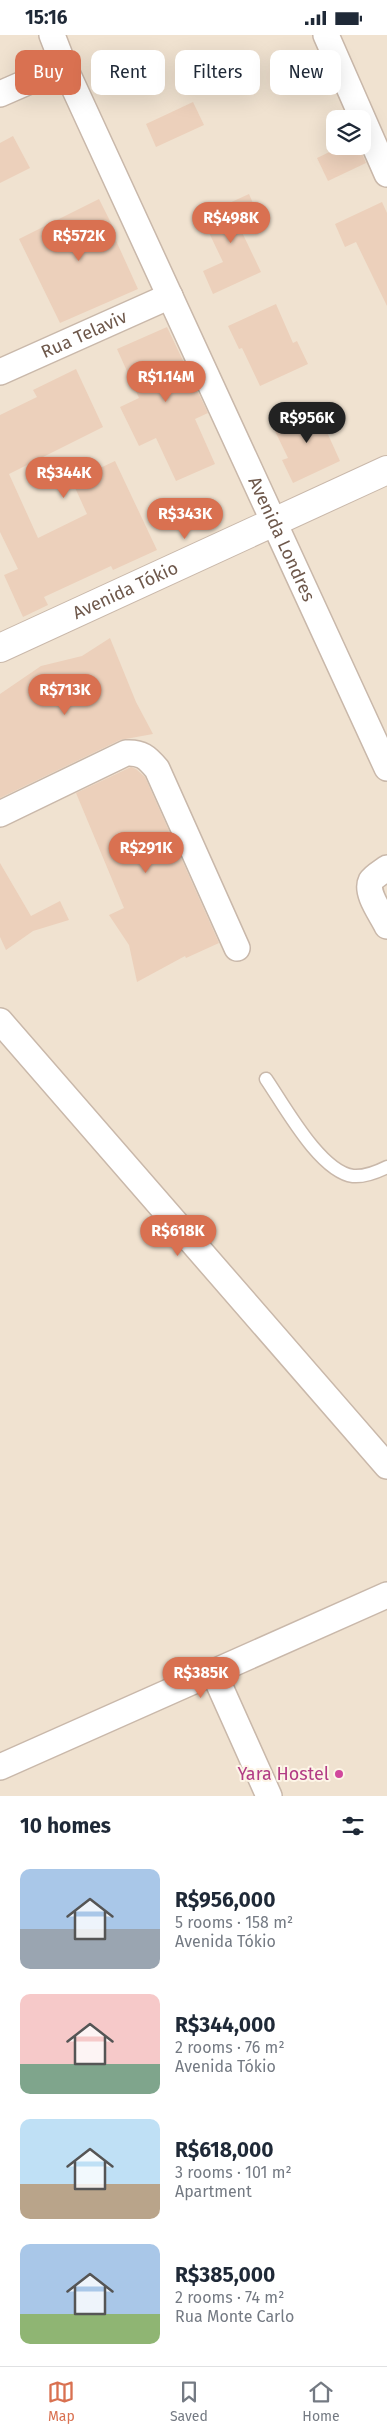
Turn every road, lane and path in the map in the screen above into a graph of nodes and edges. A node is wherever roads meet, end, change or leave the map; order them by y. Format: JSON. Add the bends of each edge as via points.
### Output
{"nodes":[{"id":1,"x":52,"y":35,"type":"edge"},
{"id":2,"x":326,"y":35,"type":"edge"},
{"id":3,"x":58,"y":50,"type":"edge"},
{"id":4,"x":15,"y":87,"type":"edge"},
{"id":5,"x":0,"y":94,"type":"edge"},
{"id":6,"x":77,"y":95,"type":"edge"},
{"id":7,"x":387,"y":174,"type":"edge"},
{"id":8,"x":170,"y":296,"type":"junction"},
{"id":9,"x":0,"y":372,"type":"edge"},
{"id":10,"x":387,"y":470,"type":"edge"},
{"id":11,"x":274,"y":522,"type":"junction"},
{"id":12,"x":0,"y":648,"type":"edge"},
{"id":13,"x":384,"y":754,"type":"edge"},
{"id":14,"x":0,"y":814,"type":"edge"},
{"id":15,"x":387,"y":868,"type":"edge"},
{"id":16,"x":387,"y":927,"type":"edge"},
{"id":17,"x":237,"y":948,"type":"dead end"},
{"id":18,"x":0,"y":1021,"type":"edge"},
{"id":19,"x":266,"y":1079,"type":"dead end"},
{"id":20,"x":387,"y":1167,"type":"edge"},
{"id":21,"x":387,"y":1466,"type":"edge"},
{"id":22,"x":387,"y":1595,"type":"edge"},
{"id":23,"x":213,"y":1671,"type":"junction"},
{"id":24,"x":0,"y":1767,"type":"edge"},
{"id":25,"x":269,"y":1796,"type":"edge"}],
"edges":[{"from":1,"to":3,"type":"street","name":"Avenida Londres"},
{"from":2,"to":7,"type":"street"},
{"from":4,"to":5,"type":"street"},
{"from":6,"to":8,"type":"street","name":"Avenida Londres"},
{"from":8,"to":9,"type":"street","name":"Rua Telaviv"},
{"from":8,"to":11,"type":"street","name":"Avenida Londres"},
{"from":10,"to":11,"type":"street","name":"Avenida Tókio"},
{"from":11,"to":12,"type":"street","name":"Avenida Tókio"},
{"from":11,"to":13,"type":"street","name":"Avenida Londres"},
{"from":14,"to":17,"type":"street","via":[[126,753],[137,752],[148,757]]},
{"from":15,"to":16,"type":"street","via":[[372,879],[370,885],[370,892]]},
{"from":18,"to":21,"type":"street"},
{"from":19,"to":20,"type":"lane","via":[[314,1149],[332,1167],[353,1176],[375,1173]]},
{"from":22,"to":23,"type":"street"},
{"from":23,"to":24,"type":"street"},
{"from":23,"to":25,"type":"street"}]}
